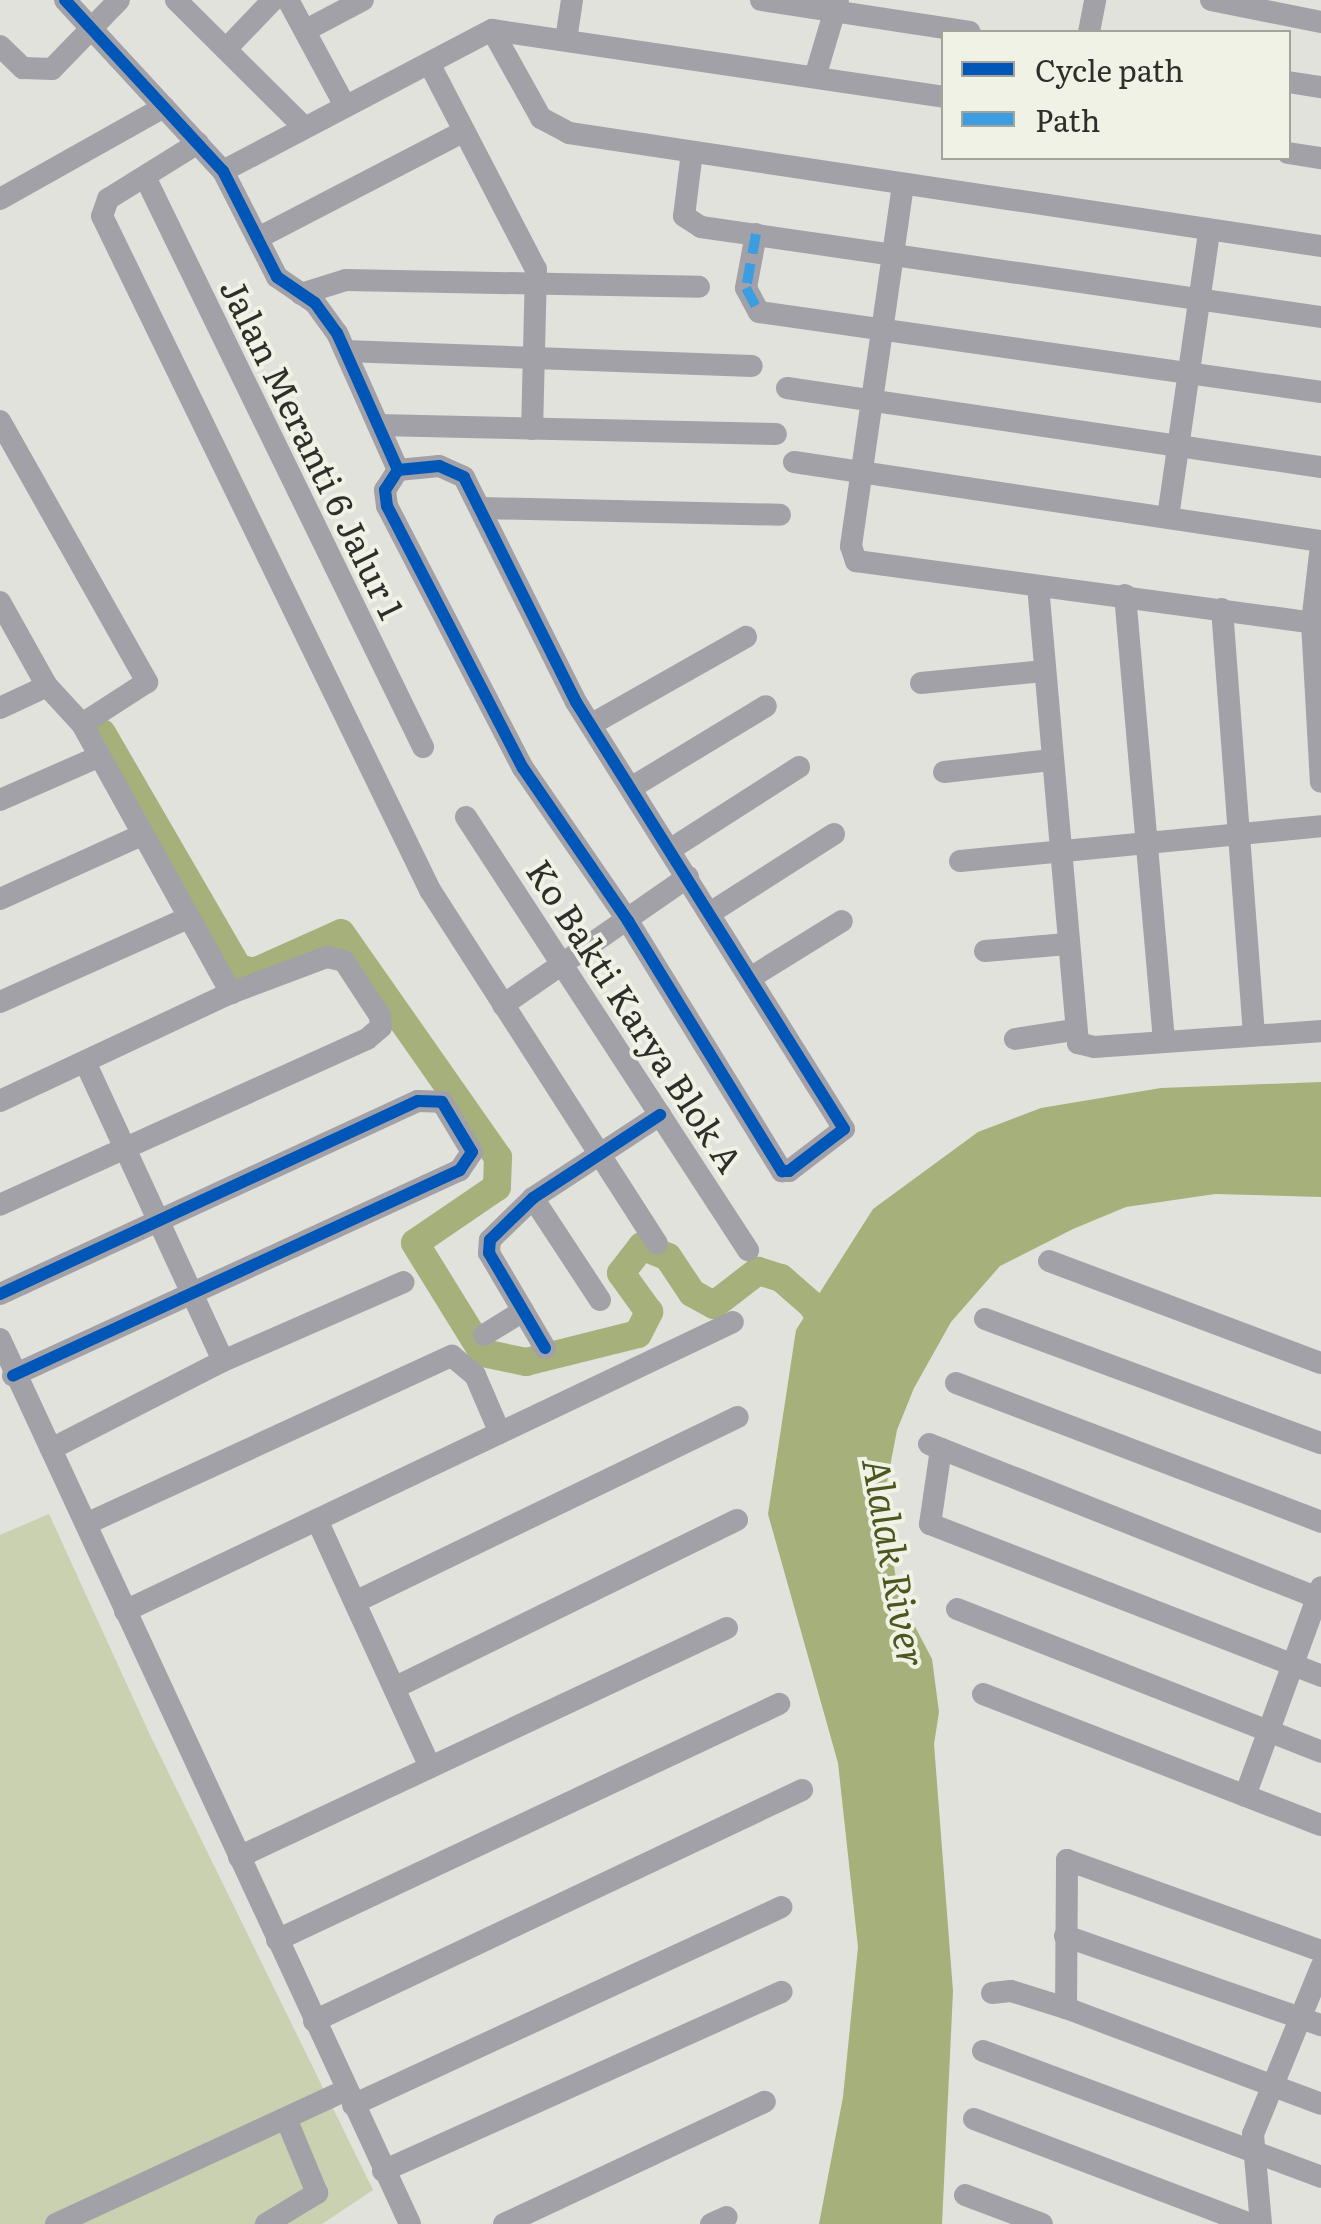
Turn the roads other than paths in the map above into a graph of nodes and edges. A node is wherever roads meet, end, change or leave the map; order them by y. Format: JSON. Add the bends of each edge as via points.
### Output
{"nodes":[{"id":1,"x":65,"y":0,"type":"edge"},
{"id":2,"x":119,"y":0,"type":"edge"},
{"id":3,"x":176,"y":0,"type":"edge"},
{"id":4,"x":273,"y":0,"type":"edge"},
{"id":5,"x":288,"y":0,"type":"edge"},
{"id":6,"x":363,"y":0,"type":"edge"},
{"id":7,"x":572,"y":0,"type":"edge"},
{"id":8,"x":761,"y":0,"type":"edge"},
{"id":9,"x":1095,"y":0,"type":"edge"},
{"id":10,"x":1211,"y":0,"type":"edge"},
{"id":11,"x":837,"y":6,"type":"edge"},
{"id":12,"x":1321,"y":22,"type":"edge"},
{"id":13,"x":92,"y":26,"type":"junction"},
{"id":14,"x":308,"y":28,"type":"junction"},
{"id":15,"x":492,"y":30,"type":"junction"},
{"id":16,"x":960,"y":30,"type":"edge"},
{"id":17,"x":1090,"y":30,"type":"edge"},
{"id":18,"x":566,"y":40,"type":"junction"},
{"id":19,"x":0,"y":46,"type":"edge"},
{"id":20,"x":226,"y":48,"type":"junction"},
{"id":21,"x":429,"y":63,"type":"junction"},
{"id":22,"x":815,"y":77,"type":"junction"},
{"id":23,"x":1291,"y":83,"type":"edge"},
{"id":24,"x":1321,"y":88,"type":"edge"},
{"id":25,"x":941,"y":97,"type":"edge"},
{"id":26,"x":344,"y":104,"type":"junction"},
{"id":27,"x":164,"y":108,"type":"junction"},
{"id":28,"x":304,"y":127,"type":"junction"},
{"id":29,"x":464,"y":131,"type":"junction"},
{"id":30,"x":198,"y":143,"type":"junction"},
{"id":31,"x":692,"y":152,"type":"junction"},
{"id":32,"x":1291,"y":153,"type":"edge"},
{"id":33,"x":1321,"y":158,"type":"edge"},
{"id":34,"x":223,"y":171,"type":"junction"},
{"id":35,"x":146,"y":180,"type":"junction"},
{"id":36,"x":903,"y":185,"type":"junction"},
{"id":37,"x":0,"y":199,"type":"edge"},
{"id":38,"x":1210,"y":231,"type":"junction"},
{"id":39,"x":756,"y":234,"type":"junction"},
{"id":40,"x":258,"y":238,"type":"junction"},
{"id":41,"x":1321,"y":246,"type":"edge"},
{"id":42,"x":892,"y":255,"type":"junction"},
{"id":43,"x":539,"y":282,"type":"junction"},
{"id":44,"x":699,"y":287,"type":"dead end"},
{"id":45,"x":301,"y":294,"type":"junction"},
{"id":46,"x":1200,"y":301,"type":"junction"},
{"id":47,"x":1321,"y":317,"type":"edge"},
{"id":48,"x":882,"y":330,"type":"junction"},
{"id":49,"x":345,"y":351,"type":"junction"},
{"id":50,"x":535,"y":356,"type":"junction"},
{"id":51,"x":752,"y":366,"type":"dead end"},
{"id":52,"x":1188,"y":372,"type":"junction"},
{"id":53,"x":787,"y":388,"type":"dead end"},
{"id":54,"x":1321,"y":392,"type":"edge"},
{"id":55,"x":873,"y":400,"type":"junction"},
{"id":56,"x":0,"y":422,"type":"edge"},
{"id":57,"x":378,"y":425,"type":"junction"},
{"id":58,"x":532,"y":429,"type":"junction"},
{"id":59,"x":776,"y":434,"type":"dead end"},
{"id":60,"x":1177,"y":444,"type":"junction"},
{"id":61,"x":794,"y":462,"type":"dead end"},
{"id":62,"x":1321,"y":467,"type":"edge"},
{"id":63,"x":398,"y":470,"type":"junction"},
{"id":64,"x":863,"y":472,"type":"junction"},
{"id":65,"x":482,"y":508,"type":"junction"},
{"id":66,"x":780,"y":515,"type":"dead end"},
{"id":67,"x":1168,"y":516,"type":"junction"},
{"id":68,"x":1321,"y":543,"type":"edge"},
{"id":69,"x":1038,"y":586,"type":"junction"},
{"id":70,"x":1125,"y":596,"type":"junction"},
{"id":71,"x":1222,"y":608,"type":"junction"},
{"id":72,"x":3,"y":615,"type":"edge"},
{"id":73,"x":1312,"y":623,"type":"junction"},
{"id":74,"x":746,"y":637,"type":"dead end"},
{"id":75,"x":1042,"y":671,"type":"junction"},
{"id":76,"x":921,"y":683,"type":"dead end"},
{"id":77,"x":48,"y":686,"type":"junction"},
{"id":78,"x":766,"y":706,"type":"dead end"},
{"id":79,"x":0,"y":708,"type":"edge"},
{"id":80,"x":82,"y":724,"type":"junction"},
{"id":81,"x":592,"y":724,"type":"junction"},
{"id":82,"x":423,"y":747,"type":"dead end"},
{"id":83,"x":98,"y":756,"type":"junction"},
{"id":84,"x":1052,"y":760,"type":"junction"},
{"id":85,"x":799,"y":767,"type":"dead end"},
{"id":86,"x":944,"y":772,"type":"dead end"},
{"id":87,"x":1321,"y":782,"type":"edge"},
{"id":88,"x":634,"y":786,"type":"junction"},
{"id":89,"x":0,"y":800,"type":"edge"},
{"id":90,"x":466,"y":817,"type":"dead end"},
{"id":91,"x":1321,"y":826,"type":"edge"},
{"id":92,"x":1238,"y":832,"type":"junction"},
{"id":93,"x":834,"y":834,"type":"dead end"},
{"id":94,"x":142,"y":835,"type":"junction"},
{"id":95,"x":1150,"y":840,"type":"junction"},
{"id":96,"x":671,"y":849,"type":"junction"},
{"id":97,"x":1060,"y":849,"type":"junction"},
{"id":98,"x":960,"y":860,"type":"dead end"},
{"id":99,"x":688,"y":877,"type":"junction"},
{"id":100,"x":0,"y":900,"type":"edge"},
{"id":101,"x":710,"y":913,"type":"junction"},
{"id":102,"x":188,"y":918,"type":"junction"},
{"id":103,"x":842,"y":920,"type":"dead end"},
{"id":104,"x":628,"y":921,"type":"junction"},
{"id":105,"x":1067,"y":944,"type":"junction"},
{"id":106,"x":985,"y":951,"type":"dead end"},
{"id":107,"x":565,"y":967,"type":"junction"},
{"id":108,"x":750,"y":978,"type":"junction"},
{"id":109,"x":231,"y":993,"type":"junction"},
{"id":110,"x":0,"y":1002,"type":"edge"},
{"id":111,"x":503,"y":1004,"type":"junction"},
{"id":112,"x":1074,"y":1030,"type":"junction"},
{"id":113,"x":1321,"y":1031,"type":"edge"},
{"id":114,"x":1254,"y":1035,"type":"junction"},
{"id":115,"x":1015,"y":1039,"type":"dead end"},
{"id":116,"x":1164,"y":1042,"type":"junction"},
{"id":117,"x":86,"y":1064,"type":"junction"},
{"id":118,"x":0,"y":1101,"type":"edge"},
{"id":119,"x":660,"y":1115,"type":"junction"},
{"id":120,"x":124,"y":1145,"type":"junction"},
{"id":121,"x":595,"y":1153,"type":"junction"},
{"id":122,"x":533,"y":1198,"type":"junction"},
{"id":123,"x":0,"y":1206,"type":"edge"},
{"id":124,"x":159,"y":1220,"type":"junction"},
{"id":125,"x":657,"y":1244,"type":"dead end"},
{"id":126,"x":748,"y":1250,"type":"dead end"},
{"id":127,"x":1049,"y":1261,"type":"dead end"},
{"id":128,"x":404,"y":1282,"type":"dead end"},
{"id":129,"x":194,"y":1293,"type":"junction"},
{"id":130,"x":0,"y":1294,"type":"edge"},
{"id":131,"x":600,"y":1300,"type":"dead end"},
{"id":132,"x":522,"y":1310,"type":"junction"},
{"id":133,"x":984,"y":1319,"type":"dead end"},
{"id":134,"x":732,"y":1322,"type":"dead end"},
{"id":135,"x":484,"y":1335,"type":"dead end"},
{"id":136,"x":0,"y":1340,"type":"edge"},
{"id":137,"x":544,"y":1348,"type":"dead end"},
{"id":138,"x":223,"y":1361,"type":"junction"},
{"id":139,"x":1321,"y":1363,"type":"edge"},
{"id":140,"x":13,"y":1376,"type":"junction"},
{"id":141,"x":956,"y":1384,"type":"dead end"},
{"id":142,"x":738,"y":1417,"type":"dead end"},
{"id":143,"x":500,"y":1433,"type":"junction"},
{"id":144,"x":1321,"y":1443,"type":"edge"},
{"id":145,"x":51,"y":1448,"type":"junction"},
{"id":146,"x":317,"y":1520,"type":"junction"},
{"id":147,"x":737,"y":1520,"type":"dead end"},
{"id":148,"x":1321,"y":1522,"type":"edge"},
{"id":149,"x":86,"y":1524,"type":"junction"},
{"id":150,"x":1320,"y":1595,"type":"edge"},
{"id":151,"x":354,"y":1602,"type":"junction"},
{"id":152,"x":957,"y":1609,"type":"dead end"},
{"id":153,"x":125,"y":1612,"type":"junction"},
{"id":154,"x":728,"y":1628,"type":"dead end"},
{"id":155,"x":1293,"y":1665,"type":"junction"},
{"id":156,"x":1321,"y":1676,"type":"edge"},
{"id":157,"x":394,"y":1688,"type":"junction"},
{"id":158,"x":982,"y":1694,"type":"dead end"},
{"id":159,"x":779,"y":1704,"type":"dead end"},
{"id":160,"x":1268,"y":1732,"type":"junction"},
{"id":161,"x":1321,"y":1752,"type":"edge"},
{"id":162,"x":430,"y":1767,"type":"junction"},
{"id":163,"x":802,"y":1790,"type":"dead end"},
{"id":164,"x":1245,"y":1796,"type":"junction"},
{"id":165,"x":1321,"y":1825,"type":"edge"},
{"id":166,"x":239,"y":1858,"type":"junction"},
{"id":167,"x":782,"y":1908,"type":"dead end"},
{"id":168,"x":1064,"y":1936,"type":"junction"},
{"id":169,"x":277,"y":1940,"type":"junction"},
{"id":170,"x":1321,"y":1950,"type":"edge"},
{"id":171,"x":1321,"y":1966,"type":"edge"},
{"id":172,"x":782,"y":1992,"type":"dead end"},
{"id":173,"x":992,"y":1993,"type":"dead end"},
{"id":174,"x":1066,"y":2008,"type":"junction"},
{"id":175,"x":1311,"y":2020,"type":"edge"},
{"id":176,"x":314,"y":2022,"type":"junction"},
{"id":177,"x":982,"y":2051,"type":"dead end"},
{"id":178,"x":1271,"y":2086,"type":"junction"},
{"id":179,"x":350,"y":2098,"type":"junction"},
{"id":180,"x":764,"y":2102,"type":"dead end"},
{"id":181,"x":1321,"y":2104,"type":"edge"},
{"id":182,"x":286,"y":2118,"type":"junction"},
{"id":183,"x":974,"y":2119,"type":"dead end"},
{"id":184,"x":1252,"y":2152,"type":"junction"},
{"id":185,"x":384,"y":2171,"type":"junction"},
{"id":186,"x":1321,"y":2177,"type":"edge"},
{"id":187,"x":965,"y":2195,"type":"dead end"},
{"id":188,"x":56,"y":2224,"type":"edge"},
{"id":189,"x":266,"y":2224,"type":"edge"},
{"id":190,"x":410,"y":2224,"type":"edge"},
{"id":191,"x":504,"y":2224,"type":"edge"},
{"id":192,"x":1042,"y":2224,"type":"edge"},
{"id":193,"x":1250,"y":2224,"type":"edge"},
{"id":194,"x":1261,"y":2224,"type":"edge"}],
"edges":[{"from":1,"to":13,"type":"street"},
{"from":2,"to":13,"type":"street"},
{"from":3,"to":20,"type":"street"},
{"from":4,"to":20,"type":"street"},
{"from":5,"to":14,"type":"street"},
{"from":6,"to":14,"type":"street"},
{"from":7,"to":18,"type":"street"},
{"from":8,"to":11,"type":"street"},
{"from":9,"to":17,"type":"street"},
{"from":10,"to":12,"type":"street"},
{"from":11,"to":16,"type":"street"},
{"from":11,"to":22,"type":"street"},
{"from":13,"to":19,"type":"street","via":[[42,71],[22,68]]},
{"from":13,"to":27,"type":"street"},
{"from":14,"to":26,"type":"street"},
{"from":15,"to":18,"type":"street"},
{"from":15,"to":21,"type":"street"},
{"from":15,"to":31,"type":"street","via":[[547,124]]},
{"from":18,"to":22,"type":"street"},
{"from":20,"to":28,"type":"street"},
{"from":21,"to":26,"type":"street"},
{"from":21,"to":29,"type":"street"},
{"from":22,"to":25,"type":"street"},
{"from":23,"to":24,"type":"street"},
{"from":26,"to":28,"type":"street"},
{"from":27,"to":30,"type":"street"},
{"from":27,"to":37,"type":"street"},
{"from":28,"to":34,"type":"street"},
{"from":29,"to":40,"type":"street"},
{"from":29,"to":43,"type":"street"},
{"from":30,"to":34,"type":"street"},
{"from":30,"to":35,"type":"street"},
{"from":31,"to":36,"type":"street"},
{"from":31,"to":39,"type":"street","via":[[684,216],[701,227]]},
{"from":32,"to":33,"type":"street"},
{"from":34,"to":40,"type":"street"},
{"from":35,"to":82,"type":"street","name":"Jalan Meranti 6 Jalur 1"},
{"from":35,"to":111,"type":"street","via":[[102,209],[430,890]]},
{"from":36,"to":38,"type":"street"},
{"from":36,"to":42,"type":"street"},
{"from":38,"to":41,"type":"street"},
{"from":38,"to":46,"type":"street"},
{"from":39,"to":42,"type":"street"},
{"from":39,"to":48,"type":"street","via":[[746,288],[758,312]]},
{"from":40,"to":45,"type":"street","via":[[278,277]]},
{"from":42,"to":46,"type":"street"},
{"from":42,"to":48,"type":"street"},
{"from":43,"to":44,"type":"street"},
{"from":43,"to":45,"type":"street","via":[[346,280]]},
{"from":43,"to":50,"type":"street"},
{"from":45,"to":49,"type":"street","via":[[323,311]]},
{"from":46,"to":47,"type":"street"},
{"from":46,"to":52,"type":"street"},
{"from":48,"to":52,"type":"street"},
{"from":48,"to":55,"type":"street"},
{"from":49,"to":50,"type":"street"},
{"from":49,"to":57,"type":"street"},
{"from":50,"to":51,"type":"street"},
{"from":50,"to":58,"type":"street"},
{"from":52,"to":54,"type":"street"},
{"from":52,"to":60,"type":"street"},
{"from":53,"to":55,"type":"street"},
{"from":55,"to":60,"type":"street"},
{"from":55,"to":64,"type":"street"},
{"from":56,"to":80,"type":"street","via":[[147,682]]},
{"from":57,"to":58,"type":"street"},
{"from":57,"to":63,"type":"street"},
{"from":58,"to":59,"type":"street"},
{"from":60,"to":62,"type":"street"},
{"from":60,"to":67,"type":"street"},
{"from":61,"to":64,"type":"street"},
{"from":63,"to":65,"type":"street","via":[[439,466],[459,472]]},
{"from":63,"to":104,"type":"street","via":[[385,490],[387,506],[474,678],[523,768]]},
{"from":64,"to":67,"type":"street"},
{"from":64,"to":69,"type":"street","via":[[852,546],[856,560]]},
{"from":65,"to":66,"type":"street"},
{"from":65,"to":81,"type":"street"},
{"from":67,"to":68,"type":"street"},
{"from":68,"to":73,"type":"street"},
{"from":69,"to":70,"type":"street"},
{"from":69,"to":75,"type":"street"},
{"from":70,"to":71,"type":"street"},
{"from":70,"to":95,"type":"street"},
{"from":71,"to":73,"type":"street"},
{"from":71,"to":92,"type":"street"},
{"from":72,"to":77,"type":"street"},
{"from":73,"to":87,"type":"street"},
{"from":74,"to":81,"type":"street"},
{"from":75,"to":76,"type":"street"},
{"from":75,"to":84,"type":"street"},
{"from":77,"to":79,"type":"street"},
{"from":77,"to":80,"type":"street"},
{"from":78,"to":88,"type":"street"},
{"from":80,"to":83,"type":"street"},
{"from":81,"to":88,"type":"street"},
{"from":83,"to":89,"type":"street"},
{"from":83,"to":94,"type":"street"},
{"from":84,"to":86,"type":"street"},
{"from":84,"to":97,"type":"street"},
{"from":85,"to":96,"type":"street"},
{"from":88,"to":96,"type":"street"},
{"from":90,"to":107,"type":"street","name":"Ko Bakti Karya Blok A"},
{"from":91,"to":92,"type":"street"},
{"from":92,"to":95,"type":"street"},
{"from":92,"to":114,"type":"street"},
{"from":93,"to":101,"type":"street"},
{"from":94,"to":100,"type":"street"},
{"from":94,"to":102,"type":"street"},
{"from":95,"to":97,"type":"street"},
{"from":95,"to":116,"type":"street"},
{"from":96,"to":99,"type":"street"},
{"from":97,"to":98,"type":"street"},
{"from":97,"to":105,"type":"street"},
{"from":99,"to":101,"type":"street"},
{"from":99,"to":104,"type":"street"},
{"from":101,"to":108,"type":"street"},
{"from":102,"to":109,"type":"street"},
{"from":102,"to":110,"type":"street"},
{"from":103,"to":108,"type":"street"},
{"from":104,"to":107,"type":"street"},
{"from":104,"to":108,"type":"street","via":[[787,1172],[845,1132]]},
{"from":105,"to":106,"type":"street"},
{"from":105,"to":112,"type":"street"},
{"from":107,"to":111,"type":"street"},
{"from":107,"to":119,"type":"street","name":"Ko Bakti Karya Blok A"},
{"from":109,"to":117,"type":"street"},
{"from":109,"to":120,"type":"street","via":[[338,957],[380,1016],[381,1028]]},
{"from":111,"to":121,"type":"street"},
{"from":112,"to":115,"type":"street"},
{"from":112,"to":116,"type":"street","via":[[1078,1043],[1094,1048]]},
{"from":113,"to":114,"type":"street"},
{"from":114,"to":116,"type":"street"},
{"from":117,"to":118,"type":"street"},
{"from":117,"to":120,"type":"street"},
{"from":119,"to":121,"type":"street"},
{"from":119,"to":126,"type":"street","name":"Ko Bakti Karya Blok A"},
{"from":120,"to":123,"type":"street"},
{"from":120,"to":124,"type":"street"},
{"from":121,"to":122,"type":"street"},
{"from":121,"to":125,"type":"street"},
{"from":122,"to":131,"type":"street"},
{"from":122,"to":132,"type":"street","via":[[487,1246]]},
{"from":124,"to":129,"type":"street"},
{"from":124,"to":129,"type":"street","via":[[418,1101],[442,1102],[472,1152],[460,1170]]},
{"from":124,"to":130,"type":"street"},
{"from":127,"to":139,"type":"street"},
{"from":128,"to":138,"type":"street"},
{"from":129,"to":138,"type":"street"},
{"from":129,"to":140,"type":"street"},
{"from":132,"to":135,"type":"street"},
{"from":132,"to":137,"type":"street"},
{"from":133,"to":144,"type":"street"},
{"from":134,"to":143,"type":"street"},
{"from":136,"to":140,"type":"street"},
{"from":138,"to":145,"type":"street"},
{"from":140,"to":145,"type":"street"},
{"from":141,"to":148,"type":"street"},
{"from":142,"to":151,"type":"street"},
{"from":143,"to":146,"type":"street"},
{"from":143,"to":149,"type":"street","via":[[475,1375],[452,1356]]},
{"from":145,"to":149,"type":"street"},
{"from":146,"to":151,"type":"street"},
{"from":146,"to":153,"type":"street"},
{"from":147,"to":157,"type":"street"},
{"from":149,"to":153,"type":"street"},
{"from":150,"to":155,"type":"street"},
{"from":150,"to":155,"type":"street","via":[[934,1446],[927,1518],[933,1526]]},
{"from":151,"to":157,"type":"street"},
{"from":152,"to":160,"type":"street"},
{"from":153,"to":166,"type":"street"},
{"from":154,"to":162,"type":"street"},
{"from":155,"to":156,"type":"street"},
{"from":155,"to":160,"type":"street"},
{"from":157,"to":162,"type":"street"},
{"from":158,"to":164,"type":"street"},
{"from":159,"to":169,"type":"street"},
{"from":160,"to":161,"type":"street"},
{"from":160,"to":164,"type":"street"},
{"from":162,"to":166,"type":"street"},
{"from":163,"to":176,"type":"street"},
{"from":164,"to":165,"type":"street"},
{"from":166,"to":169,"type":"street"},
{"from":167,"to":179,"type":"street"},
{"from":168,"to":170,"type":"street","via":[[1062,1869],[1076,1859]]},
{"from":168,"to":174,"type":"street"},
{"from":168,"to":175,"type":"street"},
{"from":169,"to":176,"type":"street"},
{"from":171,"to":175,"type":"street"},
{"from":172,"to":185,"type":"street"},
{"from":173,"to":174,"type":"street","via":[[1012,1991]]},
{"from":174,"to":178,"type":"street"},
{"from":175,"to":178,"type":"street"},
{"from":176,"to":179,"type":"street"},
{"from":177,"to":184,"type":"street"},
{"from":178,"to":181,"type":"street"},
{"from":178,"to":184,"type":"street"},
{"from":179,"to":182,"type":"street"},
{"from":179,"to":185,"type":"street"},
{"from":180,"to":191,"type":"street"},
{"from":182,"to":188,"type":"street"},
{"from":182,"to":189,"type":"street","via":[[317,2193]]},
{"from":183,"to":193,"type":"street"},
{"from":184,"to":186,"type":"street"},
{"from":184,"to":194,"type":"street"},
{"from":185,"to":190,"type":"street"},
{"from":187,"to":192,"type":"street"}]}
